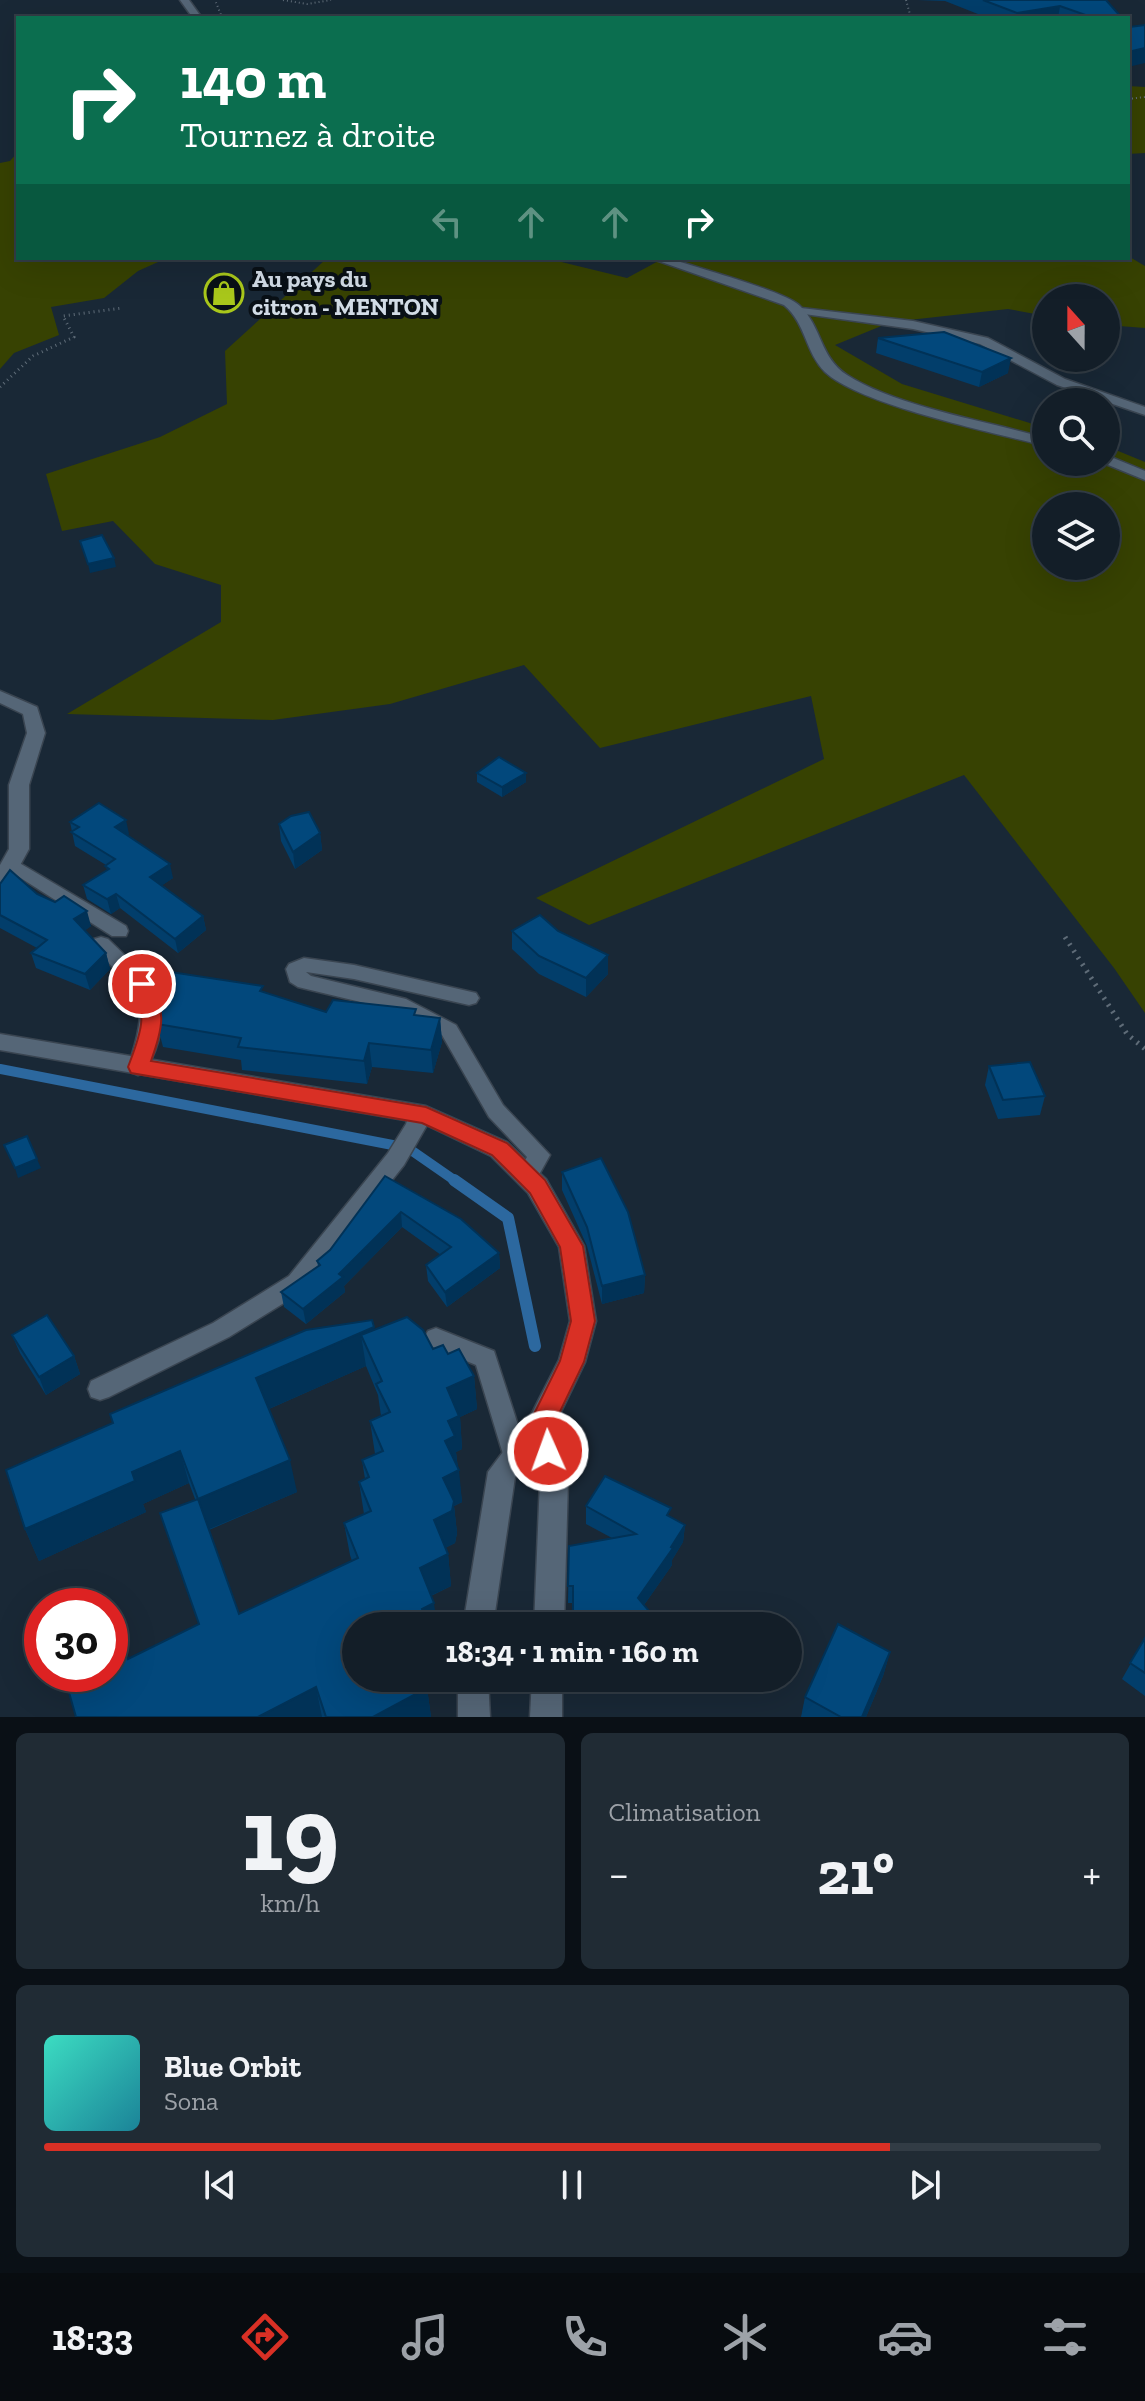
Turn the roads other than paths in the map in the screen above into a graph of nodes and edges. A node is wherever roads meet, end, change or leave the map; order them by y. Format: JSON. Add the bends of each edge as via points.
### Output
{"nodes":[{"id":1,"x":184,"y":0,"type":"edge"},
{"id":2,"x":196,"y":16,"type":"edge"},
{"id":3,"x":662,"y":260,"type":"edge"},
{"id":4,"x":801,"y":311,"type":"junction"},
{"id":5,"x":1145,"y":411,"type":"edge"},
{"id":6,"x":1032,"y":438,"type":"edge"},
{"id":7,"x":1120,"y":465,"type":"edge"},
{"id":8,"x":1145,"y":476,"type":"edge"},
{"id":9,"x":0,"y":696,"type":"edge"},
{"id":10,"x":11,"y":864,"type":"junction"},
{"id":11,"x":0,"y":884,"type":"edge"},
{"id":12,"x":119,"y":931,"type":"dead end"},
{"id":13,"x":101,"y":944,"type":"edge"},
{"id":14,"x":469,"y":998,"type":"dead end"},
{"id":15,"x":0,"y":1042,"type":"edge"},
{"id":16,"x":138,"y":1067,"type":"junction"},
{"id":17,"x":417,"y":1120,"type":"junction"},
{"id":18,"x":527,"y":1176,"type":"junction"},
{"id":19,"x":436,"y":1338,"type":"dead end"},
{"id":20,"x":100,"y":1389,"type":"dead end"},
{"id":21,"x":542,"y":1422,"type":"junction"},
{"id":22,"x":515,"y":1456,"type":"junction"},
{"id":23,"x":480,"y":1612,"type":"edge"},
{"id":24,"x":549,"y":1612,"type":"edge"},
{"id":25,"x":473,"y":1692,"type":"edge"},
{"id":26,"x":547,"y":1692,"type":"edge"},
{"id":27,"x":474,"y":1717,"type":"edge"},
{"id":28,"x":546,"y":1717,"type":"edge"}],
"edges":[{"from":1,"to":2,"type":"street"},
{"from":3,"to":4,"type":"street"},
{"from":4,"to":5,"type":"lane","via":[[913,325],[984,341],[1061,382]]},
{"from":4,"to":6,"type":"street","via":[[822,360],[840,377],[888,399]]},
{"from":7,"to":8,"type":"street"},
{"from":9,"to":10,"type":"street","via":[[31,711],[36,733],[19,785],[19,849]]},
{"from":10,"to":11,"type":"street"},
{"from":10,"to":12,"type":"lane"},
{"from":13,"to":16,"type":"lane","via":[[150,998],[152,1028]]},
{"from":14,"to":18,"type":"lane","via":[[354,972],[304,965],[296,969],[305,982],[399,1004],[449,1030],[496,1111],[539,1155]]},
{"from":15,"to":16,"type":"street"},
{"from":16,"to":17,"type":"street"},
{"from":17,"to":18,"type":"street","via":[[499,1149]]},
{"from":17,"to":20,"type":"lane","via":[[396,1159],[297,1283],[221,1330]]},
{"from":18,"to":21,"type":"street","via":[[571,1246],[583,1321],[572,1362]]},
{"from":19,"to":22,"type":"lane","via":[[486,1358]]},
{"from":21,"to":22,"type":"street"},
{"from":21,"to":24,"type":"street","via":[[554,1480]]},
{"from":22,"to":23,"type":"street","via":[[502,1472]]},
{"from":25,"to":27,"type":"street"},
{"from":26,"to":28,"type":"street"}]}
